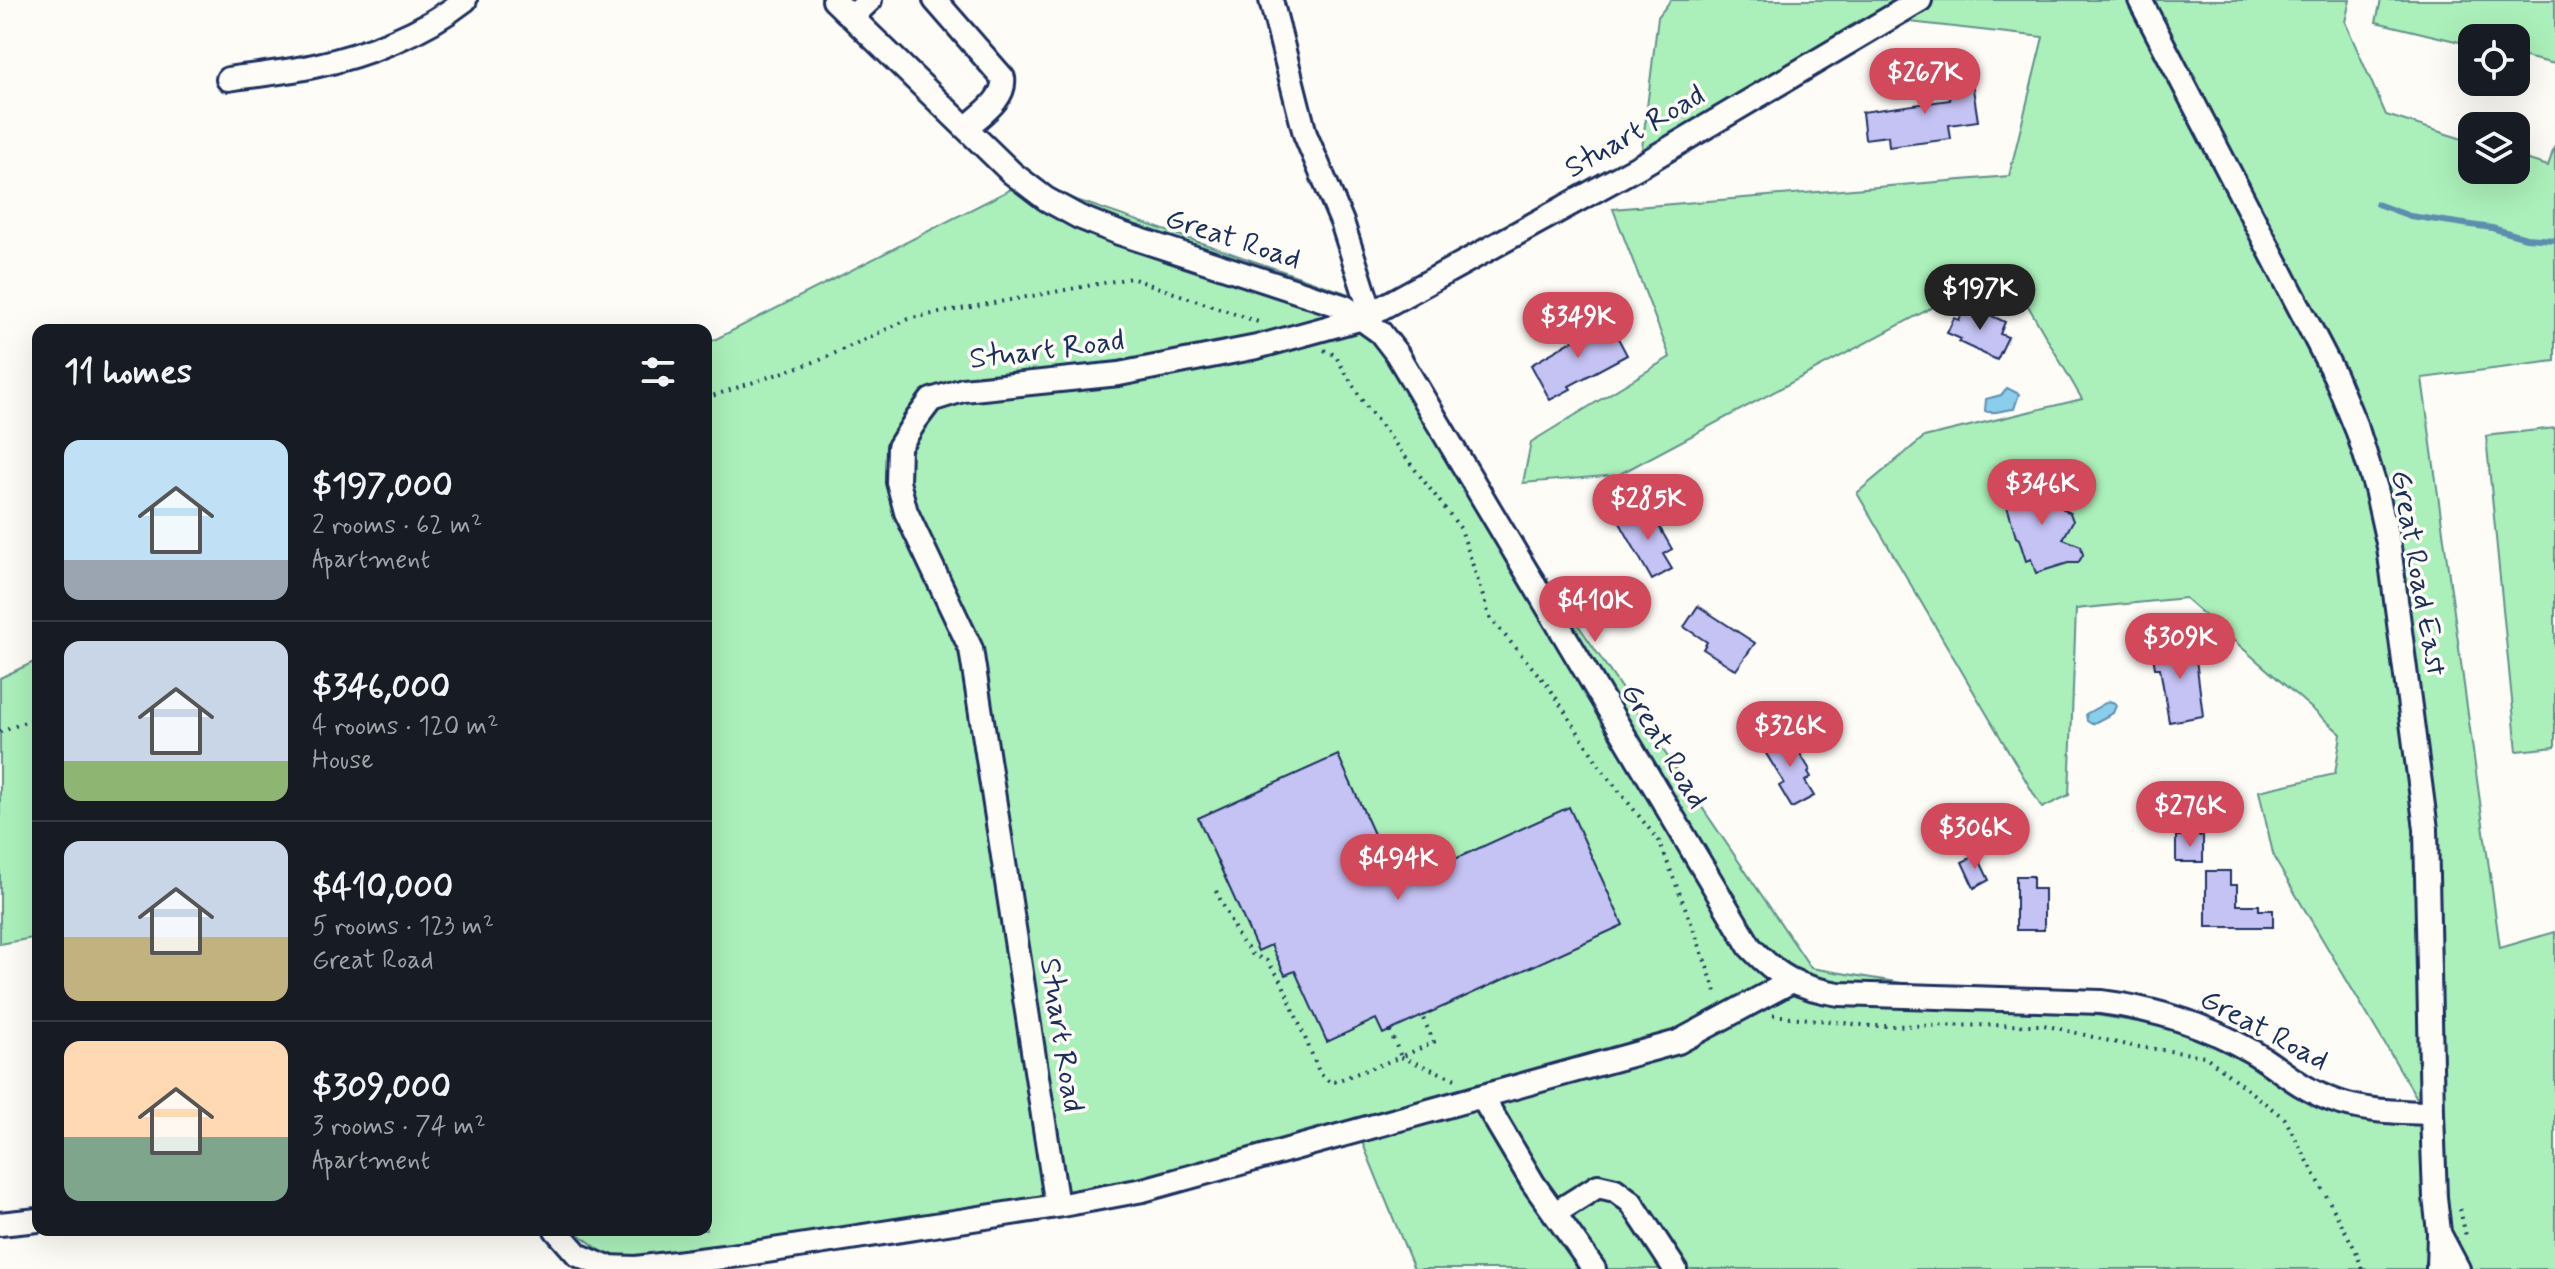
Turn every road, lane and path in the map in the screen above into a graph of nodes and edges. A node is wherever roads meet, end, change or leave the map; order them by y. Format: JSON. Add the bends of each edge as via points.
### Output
{"nodes":[{"id":1,"x":465,"y":0,"type":"edge"},
{"id":2,"x":870,"y":0,"type":"edge"},
{"id":3,"x":935,"y":0,"type":"edge"},
{"id":4,"x":1271,"y":0,"type":"edge"},
{"id":5,"x":1920,"y":0,"type":"edge"},
{"id":6,"x":2140,"y":0,"type":"edge"},
{"id":7,"x":847,"y":7,"type":"edge"},
{"id":8,"x":228,"y":79,"type":"dead end"},
{"id":9,"x":966,"y":128,"type":"junction"},
{"id":10,"x":1367,"y":316,"type":"junction"},
{"id":11,"x":1293,"y":337,"type":"junction"},
{"id":12,"x":712,"y":396,"type":"edge"},
{"id":13,"x":32,"y":719,"type":"edge"},
{"id":14,"x":0,"y":732,"type":"edge"},
{"id":15,"x":1216,"y":891,"type":"dead end"},
{"id":16,"x":1790,"y":982,"type":"junction"},
{"id":17,"x":1735,"y":1011,"type":"junction"},
{"id":18,"x":1422,"y":1016,"type":"dead end"},
{"id":19,"x":1390,"y":1031,"type":"dead end"},
{"id":20,"x":1401,"y":1057,"type":"junction"},
{"id":21,"x":1482,"y":1097,"type":"junction"},
{"id":22,"x":2432,"y":1113,"type":"junction"},
{"id":23,"x":1057,"y":1206,"type":"junction"},
{"id":24,"x":1555,"y":1213,"type":"junction"},
{"id":25,"x":32,"y":1221,"type":"edge"},
{"id":26,"x":0,"y":1224,"type":"edge"},
{"id":27,"x":2439,"y":1232,"type":"junction"},
{"id":28,"x":561,"y":1236,"type":"edge"},
{"id":29,"x":1594,"y":1269,"type":"edge"},
{"id":30,"x":1675,"y":1269,"type":"edge"},
{"id":31,"x":2362,"y":1269,"type":"edge"},
{"id":32,"x":2438,"y":1269,"type":"edge"},
{"id":33,"x":2458,"y":1269,"type":"edge"}],
"edges":[{"from":1,"to":8,"type":"street","via":[[408,34],[369,49],[314,66]]},
{"from":2,"to":7,"type":"street"},
{"from":3,"to":9,"type":"street","via":[[1003,78],[1001,93]]},
{"from":4,"to":10,"type":"street","via":[[1305,134],[1342,222]]},
{"from":5,"to":10,"type":"street","name":"Stuart Road","via":[[1645,163]]},
{"from":6,"to":22,"type":"street","name":"Great Road East","via":[[2335,376],[2376,489],[2389,547],[2426,829]]},
{"from":7,"to":9,"type":"street","name":"Great Road"},
{"from":9,"to":10,"type":"street","name":"Great Road","via":[[1012,173],[1079,217]]},
{"from":10,"to":11,"type":"street","name":"Stuart Road"},
{"from":10,"to":16,"type":"street","name":"Great Road","via":[[1397,354],[1750,947]]},
{"from":11,"to":12,"type":"path","via":[[1131,278],[911,318],[820,360]]},
{"from":11,"to":17,"type":"path","via":[[1335,355],[1363,402],[1461,529],[1490,618],[1549,687],[1603,771],[1659,841],[1716,992]]},
{"from":11,"to":23,"type":"street","name":"Stuart Road","via":[[1119,374],[963,390],[931,400],[899,447],[898,482],[906,512],[971,649]]},
{"from":13,"to":14,"type":"path"},
{"from":15,"to":20,"type":"path","via":[[1239,938],[1281,980],[1320,1074],[1331,1083]]},
{"from":16,"to":17,"type":"street"},
{"from":16,"to":22,"type":"street","name":"Great Road","via":[[1839,994],[2137,1007],[2216,1032],[2330,1100],[2361,1108]]},
{"from":17,"to":21,"type":"street","via":[[1678,1042]]},
{"from":17,"to":31,"type":"path","via":[[1871,1026],[2044,1025],[2126,1045],[2205,1056],[2285,1119]]},
{"from":18,"to":20,"type":"path","via":[[1434,1042]]},
{"from":19,"to":20,"type":"path"},
{"from":20,"to":21,"type":"path","via":[[1468,1084]]},
{"from":21,"to":23,"type":"street","via":[[1143,1190]]},
{"from":21,"to":24,"type":"street"},
{"from":22,"to":27,"type":"street"},
{"from":23,"to":28,"type":"street","via":[[636,1268],[606,1267],[578,1255]]},
{"from":24,"to":29,"type":"street"},
{"from":24,"to":30,"type":"street","via":[[1598,1186],[1615,1190],[1631,1202]]},
{"from":25,"to":26,"type":"street"},
{"from":27,"to":32,"type":"street"},
{"from":27,"to":33,"type":"street"}]}
